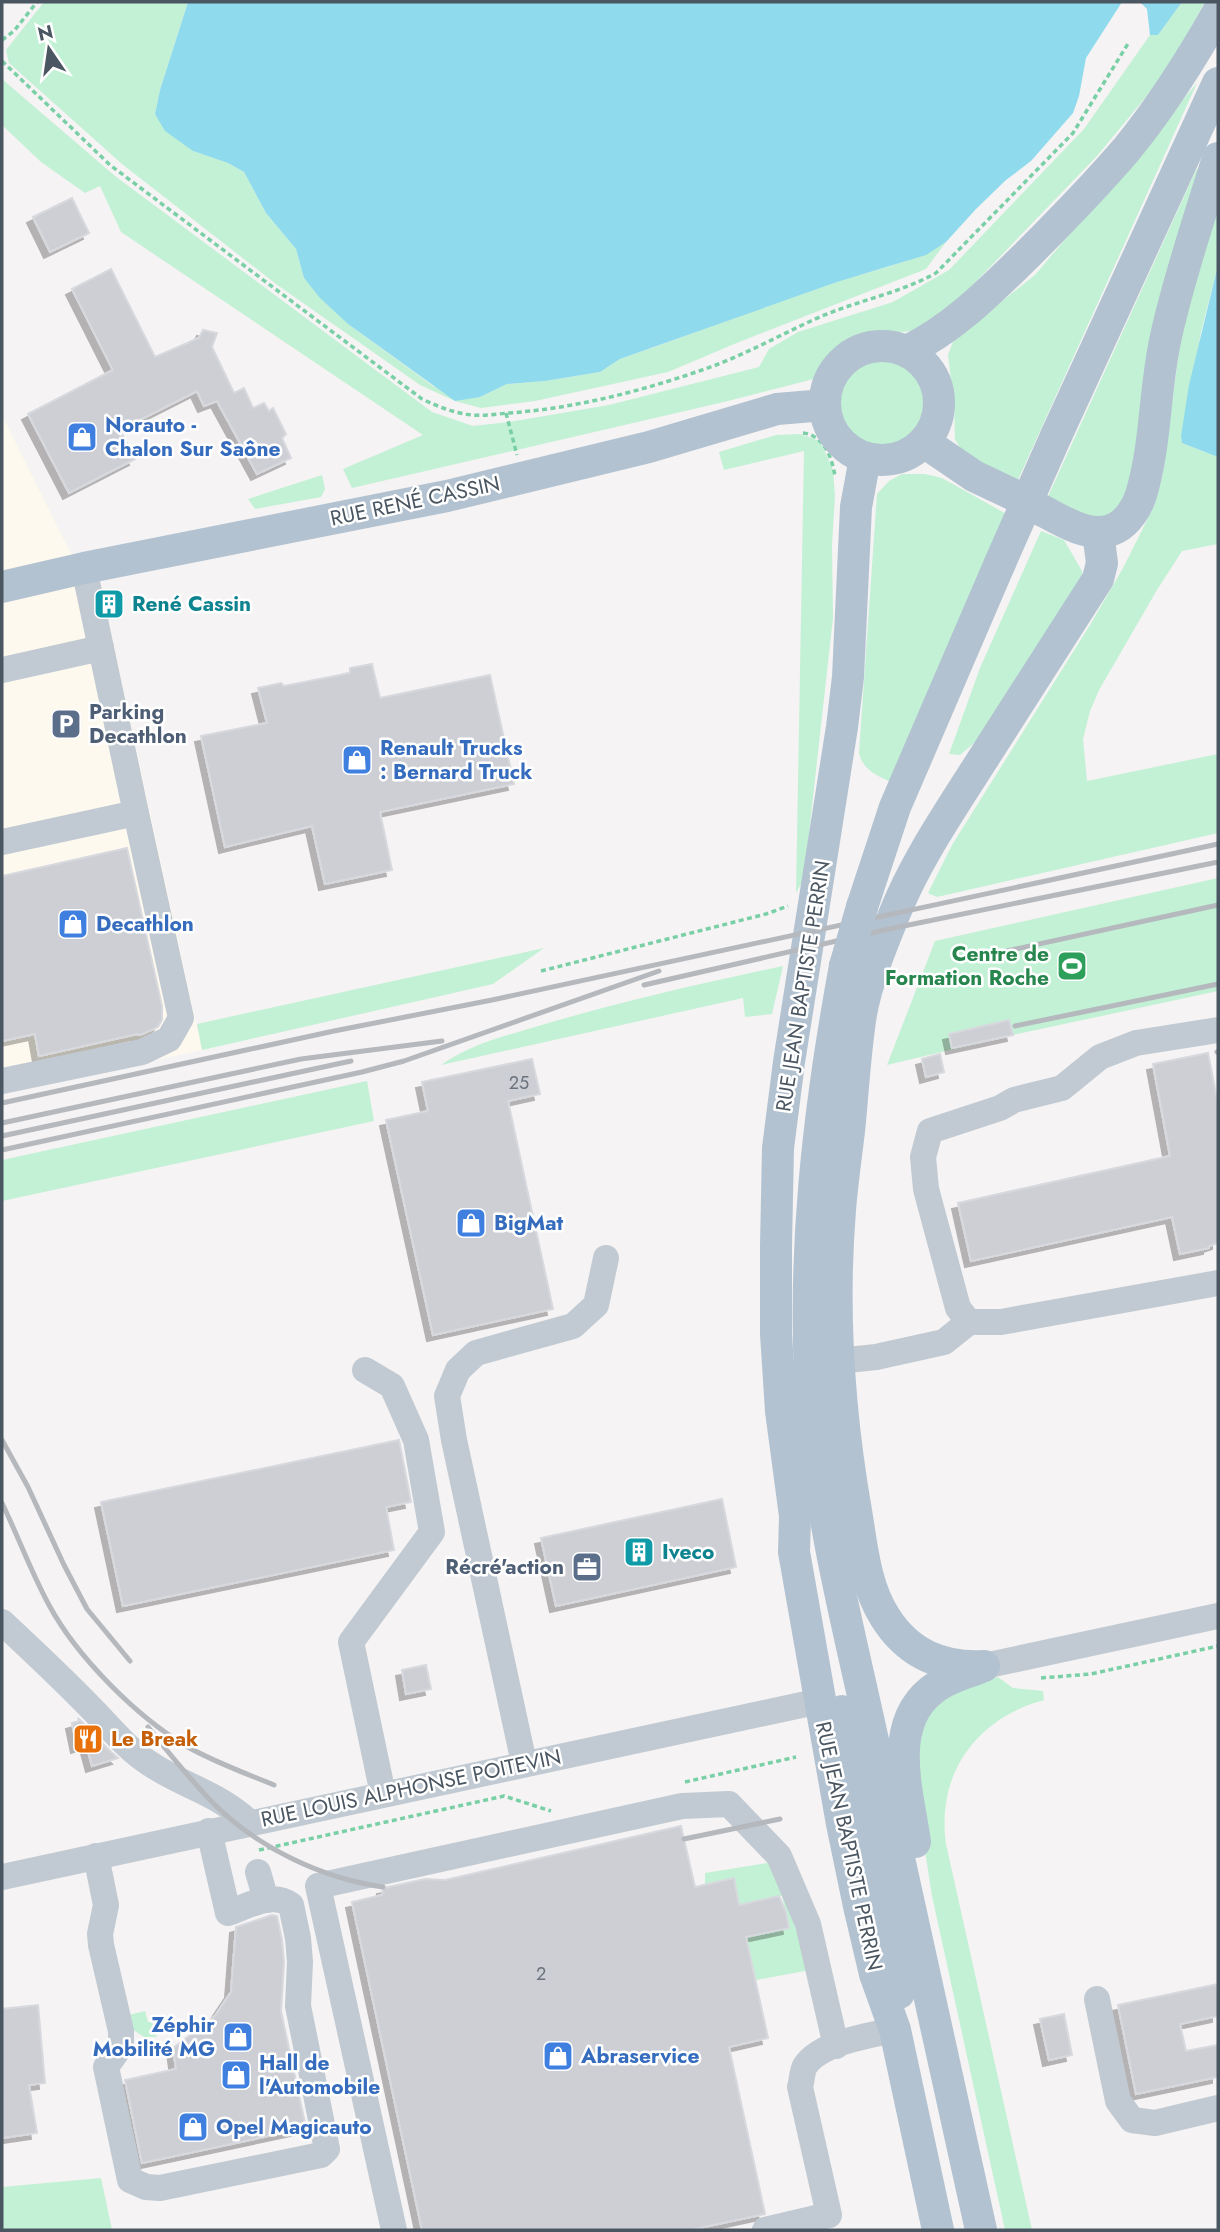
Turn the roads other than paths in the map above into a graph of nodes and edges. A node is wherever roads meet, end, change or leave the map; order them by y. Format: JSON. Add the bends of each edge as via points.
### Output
{"nodes":[{"id":1,"x":1218,"y":12,"type":"edge"},
{"id":2,"x":1214,"y":89,"type":"edge"},
{"id":3,"x":1218,"y":158,"type":"edge"},
{"id":4,"x":907,"y":351,"type":"junction"},
{"id":5,"x":825,"y":405,"type":"junction"},
{"id":6,"x":924,"y":442,"type":"junction"},
{"id":7,"x":865,"y":458,"type":"junction"},
{"id":8,"x":1012,"y":494,"type":"dead end"},
{"id":9,"x":1041,"y":510,"type":"dead end"},
{"id":10,"x":1098,"y":532,"type":"junction"},
{"id":11,"x":84,"y":568,"type":"junction"},
{"id":12,"x":2,"y":587,"type":"edge"},
{"id":13,"x":101,"y":648,"type":"junction"},
{"id":14,"x":2,"y":670,"type":"edge"},
{"id":15,"x":136,"y":813,"type":"junction"},
{"id":16,"x":2,"y":842,"type":"edge"},
{"id":17,"x":1218,"y":1030,"type":"edge"},
{"id":18,"x":2,"y":1081,"type":"edge"},
{"id":19,"x":606,"y":1258,"type":"dead end"},
{"id":20,"x":1218,"y":1283,"type":"edge"},
{"id":21,"x":969,"y":1322,"type":"junction"},
{"id":22,"x":838,"y":1362,"type":"junction"},
{"id":23,"x":365,"y":1370,"type":"dead end"},
{"id":24,"x":1218,"y":1616,"type":"edge"},
{"id":25,"x":2,"y":1622,"type":"edge"},
{"id":26,"x":984,"y":1666,"type":"junction"},
{"id":27,"x":827,"y":1690,"type":"junction"},
{"id":28,"x":524,"y":1763,"type":"junction"},
{"id":29,"x":383,"y":1794,"type":"junction"},
{"id":30,"x":250,"y":1823,"type":"junction"},
{"id":31,"x":209,"y":1832,"type":"junction"},
{"id":32,"x":96,"y":1856,"type":"junction"},
{"id":33,"x":258,"y":1872,"type":"dead end"},
{"id":34,"x":2,"y":1877,"type":"edge"},
{"id":35,"x":266,"y":1900,"type":"junction"},
{"id":36,"x":1097,"y":1999,"type":"dead end"},
{"id":37,"x":895,"y":2029,"type":"junction"},
{"id":38,"x":836,"y":2046,"type":"junction"},
{"id":39,"x":952,"y":2099,"type":"junction"},
{"id":40,"x":1218,"y":2108,"type":"edge"},
{"id":41,"x":394,"y":2230,"type":"edge"},
{"id":42,"x":765,"y":2230,"type":"edge"},
{"id":43,"x":938,"y":2230,"type":"edge"},
{"id":44,"x":981,"y":2230,"type":"edge"}],
"edges":[{"from":1,"to":4,"type":"main road","via":[[1161,103],[1085,195],[960,318]]},
{"from":2,"to":39,"type":"main road","bridge":true,"via":[[1056,436],[895,807],[845,966],[815,1164],[808,1336],[823,1500]]},
{"from":3,"to":10,"type":"main road","via":[[1166,333],[1152,446],[1140,499],[1130,516],[1115,528]]},
{"from":4,"to":5,"type":"main road","via":[[891,346],[858,351],[833,373]]},
{"from":4,"to":6,"type":"main road","via":[[933,376],[939,392],[934,427]]},
{"from":5,"to":7,"type":"main road","via":[[836,438]]},
{"from":5,"to":11,"type":"main road","name":"RUE RENÉ CASSIN","via":[[777,409],[649,447],[447,496]]},
{"from":6,"to":7,"type":"main road","via":[[907,455]]},
{"from":6,"to":8,"type":"main road","via":[[974,476]]},
{"from":7,"to":27,"type":"main road","name":"RUE JEAN BAPTISTE PERRIN","via":[[856,507],[848,677],[778,1148],[776,1334],[781,1411],[795,1516],[794,1552]]},
{"from":9,"to":10,"type":"main road","via":[[1079,529]]},
{"from":10,"to":22,"type":"main road","via":[[1102,563],[1098,579],[924,853],[894,913],[873,972],[862,1013],[840,1213]]},
{"from":11,"to":12,"type":"main road","name":"RUE RENÉ CASSIN"},
{"from":11,"to":13,"type":"street"},
{"from":13,"to":14,"type":"street"},
{"from":13,"to":15,"type":"street"},
{"from":15,"to":16,"type":"street"},
{"from":15,"to":18,"type":"street","via":[[181,1018],[169,1039],[142,1052]]},
{"from":17,"to":21,"type":"street","via":[[1136,1043],[1100,1056],[1062,1088],[930,1130],[923,1157],[926,1189],[958,1308]]},
{"from":19,"to":28,"type":"street","via":[[596,1305],[573,1326],[476,1353],[458,1370],[447,1396]]},
{"from":20,"to":21,"type":"street","via":[[1001,1322]]},
{"from":21,"to":22,"type":"street","via":[[944,1342]]},
{"from":22,"to":26,"type":"main road","via":[[847,1458],[865,1561],[877,1601],[897,1634],[926,1655],[953,1666]]},
{"from":23,"to":29,"type":"street","via":[[392,1386],[416,1440],[432,1532],[351,1642]]},
{"from":24,"to":26,"type":"street"},
{"from":25,"to":30,"type":"street","via":[[149,1763],[218,1798]]},
{"from":26,"to":39,"type":"main road","via":[[956,1676],[928,1694],[904,1736],[906,1783],[940,1985]]},
{"from":27,"to":28,"type":"street","name":"RUE LOUIS ALPHONSE POITEVIN"},
{"from":27,"to":37,"type":"main road","name":"RUE JEAN BAPTISTE PERRIN","via":[[859,1906],[875,1974]]},
{"from":27,"to":37,"type":"main road","name":"RUE JEAN BAPTISTE PERRIN","via":[[874,1854],[900,1996]]},
{"from":28,"to":29,"type":"street","name":"RUE LOUIS ALPHONSE POITEVIN"},
{"from":29,"to":30,"type":"street","name":"RUE LOUIS ALPHONSE POITEVIN"},
{"from":30,"to":31,"type":"street","name":"RUE LOUIS ALPHONSE POITEVIN"},
{"from":31,"to":32,"type":"street","name":"RUE LOUIS ALPHONSE POITEVIN"},
{"from":31,"to":35,"type":"street","via":[[228,1913]]},
{"from":32,"to":34,"type":"street","name":"RUE LOUIS ALPHONSE POITEVIN"},
{"from":32,"to":35,"type":"street","via":[[106,1905],[101,1945],[121,2031],[121,2046],[106,2067],[130,2180],[146,2187],[160,2188],[321,2155],[327,2149],[298,2006],[300,1962],[294,1913],[283,1899]]},
{"from":33,"to":35,"type":"street"},
{"from":36,"to":40,"type":"street","via":[[1118,2101],[1132,2120],[1155,2123]]},
{"from":37,"to":38,"type":"street"},
{"from":37,"to":43,"type":"main road","name":"RUE JEAN BAPTISTE PERRIN"},
{"from":38,"to":41,"type":"street","via":[[808,1924],[779,1856],[729,1804],[682,1806],[318,1886]]},
{"from":38,"to":42,"type":"street","via":[[820,2052],[804,2067],[800,2087],[829,2216]]},
{"from":39,"to":44,"type":"main road"}]}
